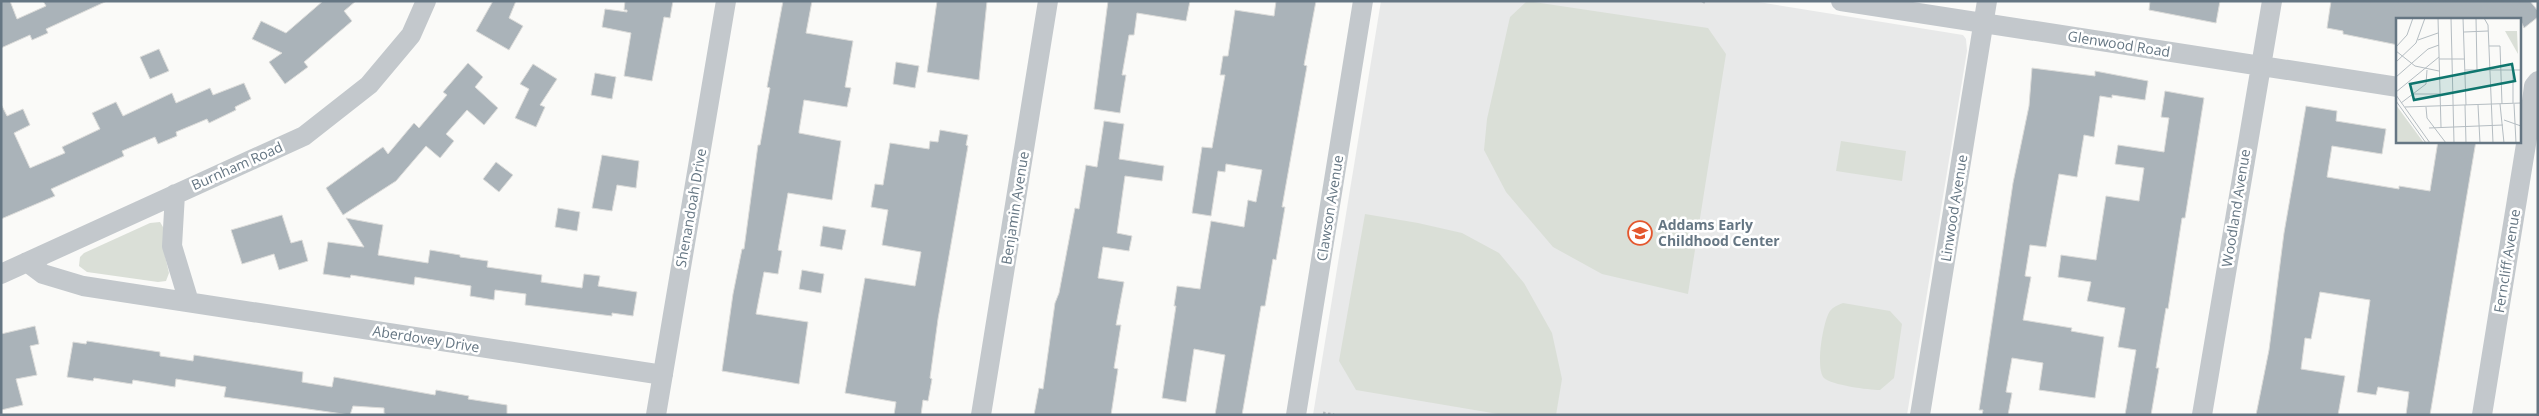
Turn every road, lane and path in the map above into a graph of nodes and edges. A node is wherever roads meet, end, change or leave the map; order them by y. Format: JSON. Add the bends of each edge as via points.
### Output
{"nodes":[{"id":1,"x":426,"y":1,"type":"edge"},
{"id":2,"x":726,"y":1,"type":"edge"},
{"id":3,"x":1048,"y":1,"type":"edge"},
{"id":4,"x":1363,"y":1,"type":"edge"},
{"id":5,"x":1841,"y":1,"type":"edge"},
{"id":6,"x":1987,"y":1,"type":"edge"},
{"id":7,"x":2272,"y":1,"type":"edge"},
{"id":8,"x":1984,"y":24,"type":"junction"},
{"id":9,"x":2261,"y":67,"type":"junction"},
{"id":10,"x":2538,"y":81,"type":"edge"},
{"id":11,"x":2396,"y":87,"type":"edge"},
{"id":12,"x":2530,"y":107,"type":"edge"},
{"id":13,"x":175,"y":194,"type":"junction"},
{"id":14,"x":27,"y":262,"type":"junction"},
{"id":15,"x":1,"y":274,"type":"edge"},
{"id":16,"x":189,"y":302,"type":"junction"},
{"id":17,"x":663,"y":375,"type":"junction"},
{"id":18,"x":1323,"y":413,"type":"dead end"},
{"id":19,"x":656,"y":415,"type":"edge"},
{"id":20,"x":981,"y":415,"type":"edge"},
{"id":21,"x":1296,"y":415,"type":"edge"},
{"id":22,"x":1334,"y":415,"type":"edge"},
{"id":23,"x":1920,"y":415,"type":"edge"},
{"id":24,"x":2202,"y":415,"type":"edge"},
{"id":25,"x":2482,"y":415,"type":"edge"}],
"edges":[{"from":1,"to":13,"type":"street","name":"Burnham Road","via":[[411,35],[368,85],[304,136]]},
{"from":2,"to":17,"type":"street","name":"Shenandoah Drive"},
{"from":3,"to":20,"type":"street","name":"Benjamin Avenue"},
{"from":4,"to":21,"type":"street","name":"Clawson Avenue"},
{"from":5,"to":8,"type":"street","name":"Glenwood Road"},
{"from":6,"to":8,"type":"street","name":"Linwood Avenue"},
{"from":7,"to":9,"type":"street","name":"Woodland Avenue"},
{"from":8,"to":9,"type":"street","name":"Glenwood Road"},
{"from":8,"to":23,"type":"street","name":"Linwood Avenue"},
{"from":9,"to":11,"type":"street","name":"Glenwood Road"},
{"from":9,"to":24,"type":"street","name":"Woodland Avenue"},
{"from":10,"to":12,"type":"street"},
{"from":12,"to":25,"type":"street","name":"Ferncliff Avenue"},
{"from":13,"to":14,"type":"street","name":"Burnham Road"},
{"from":13,"to":16,"type":"street","via":[[172,246]]},
{"from":14,"to":15,"type":"street","name":"Burnham Road"},
{"from":14,"to":16,"type":"street","name":"Aberdovey Drive","via":[[60,281]]},
{"from":16,"to":17,"type":"street","name":"Aberdovey Drive"},
{"from":17,"to":19,"type":"street","name":"Shenandoah Drive"},
{"from":18,"to":22,"type":"path"}]}
